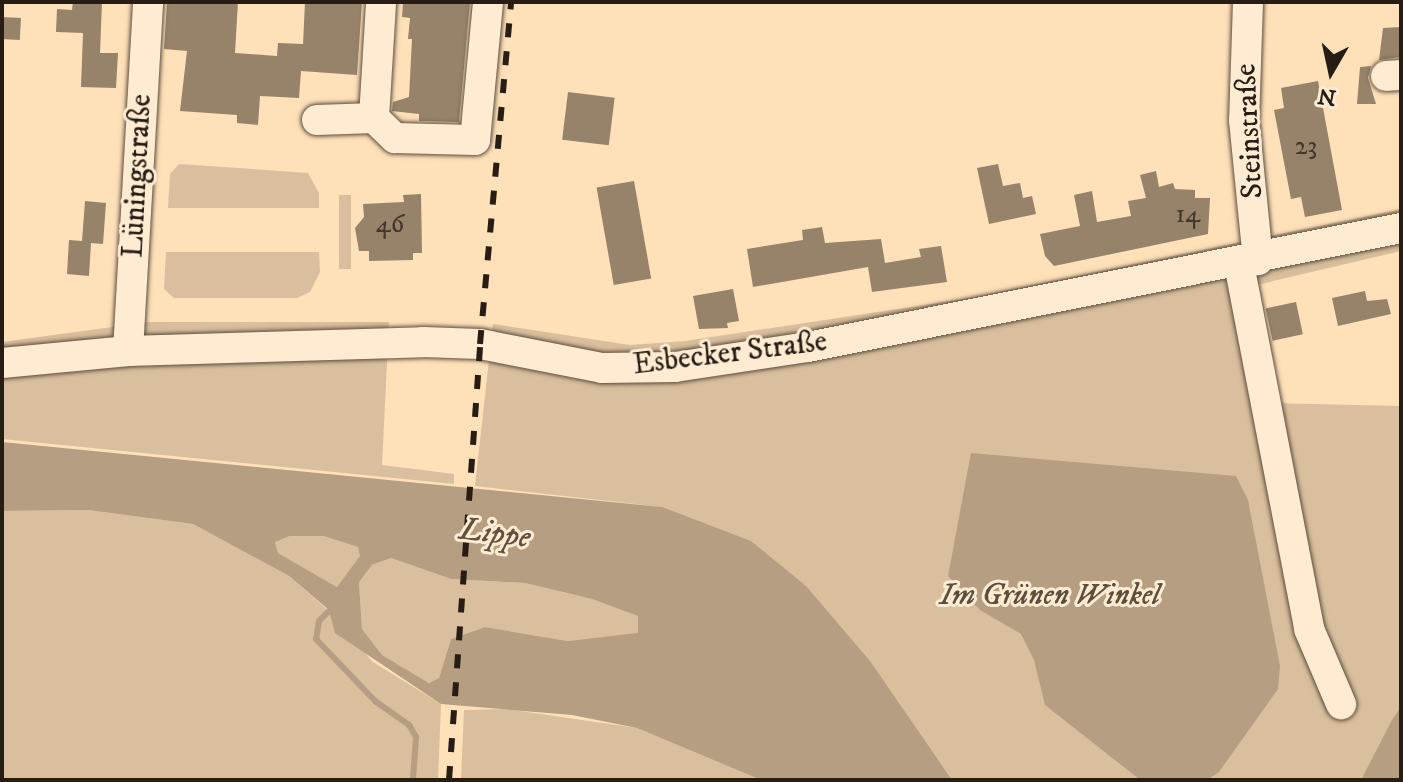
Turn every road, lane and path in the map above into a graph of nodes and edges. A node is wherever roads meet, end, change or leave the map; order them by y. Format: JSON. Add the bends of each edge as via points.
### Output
{"nodes":[{"id":1,"x":148,"y":2,"type":"edge"},
{"id":2,"x":381,"y":2,"type":"edge"},
{"id":3,"x":488,"y":2,"type":"edge"},
{"id":4,"x":1248,"y":2,"type":"edge"},
{"id":5,"x":374,"y":118,"type":"junction"},
{"id":6,"x":317,"y":120,"type":"dead end"},
{"id":7,"x":1401,"y":228,"type":"edge"},
{"id":8,"x":1249,"y":262,"type":"junction"},
{"id":9,"x":128,"y":351,"type":"junction"},
{"id":10,"x":2,"y":363,"type":"edge"},
{"id":11,"x":1341,"y":704,"type":"dead end"}],
"edges":[{"from":1,"to":9,"type":"street","name":"Lüningstraße"},
{"from":2,"to":5,"type":"street"},
{"from":3,"to":5,"type":"street","via":[[475,140],[395,138]]},
{"from":4,"to":8,"type":"street","name":"Steinstraße","via":[[1244,120]]},
{"from":5,"to":6,"type":"street"},
{"from":7,"to":8,"type":"street","name":"Esbecker Straße"},
{"from":8,"to":9,"type":"street","name":"Esbecker Straße","via":[[808,347],[675,367],[602,368],[451,343]]},
{"from":8,"to":11,"type":"street","name":"Steinstraße","via":[[1309,629]]},
{"from":9,"to":10,"type":"street","name":"Esbecker Straße"}]}
